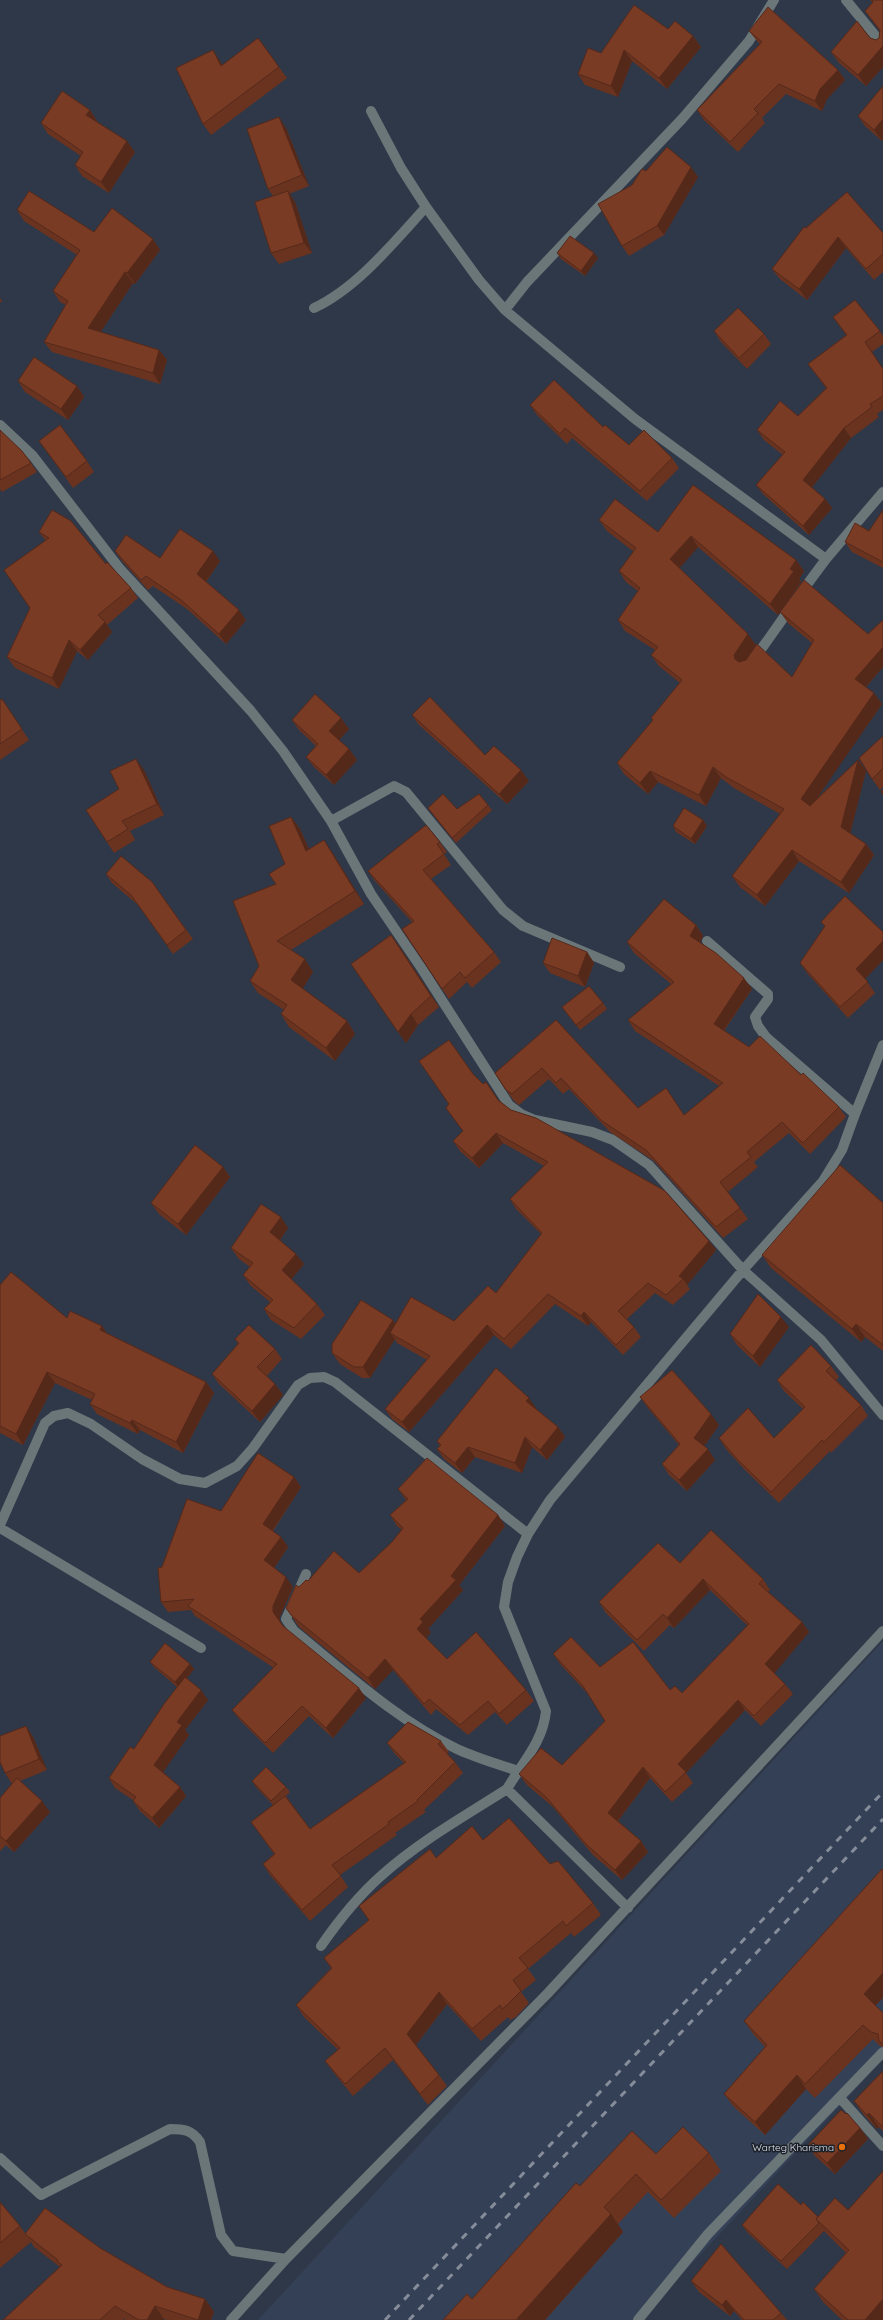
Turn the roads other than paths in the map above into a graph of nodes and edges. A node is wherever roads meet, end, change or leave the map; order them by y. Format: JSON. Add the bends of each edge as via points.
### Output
{"nodes":[{"id":1,"x":774,"y":0,"type":"edge"},
{"id":2,"x":846,"y":0,"type":"edge"},
{"id":3,"x":883,"y":45,"type":"edge"},
{"id":4,"x":372,"y":110,"type":"dead end"},
{"id":5,"x":426,"y":207,"type":"junction"},
{"id":6,"x":314,"y":308,"type":"dead end"},
{"id":7,"x":505,"y":310,"type":"junction"},
{"id":8,"x":0,"y":426,"type":"edge"},
{"id":9,"x":883,"y":492,"type":"edge"},
{"id":10,"x":826,"y":559,"type":"junction"},
{"id":11,"x":748,"y":667,"type":"edge"},
{"id":12,"x":331,"y":821,"type":"junction"},
{"id":13,"x":707,"y":941,"type":"dead end"},
{"id":14,"x":620,"y":967,"type":"dead end"},
{"id":15,"x":883,"y":1045,"type":"edge"},
{"id":16,"x":855,"y":1114,"type":"junction"},
{"id":17,"x":743,"y":1270,"type":"junction"},
{"id":18,"x":883,"y":1415,"type":"edge"},
{"id":19,"x":0,"y":1526,"type":"edge"},
{"id":20,"x":528,"y":1534,"type":"junction"},
{"id":21,"x":306,"y":1574,"type":"dead end"},
{"id":22,"x":883,"y":1632,"type":"edge"},
{"id":23,"x":202,"y":1648,"type":"dead end"},
{"id":24,"x":518,"y":1771,"type":"junction"},
{"id":25,"x":507,"y":1789,"type":"junction"},
{"id":26,"x":628,"y":1908,"type":"junction"},
{"id":27,"x":321,"y":1946,"type":"dead end"},
{"id":28,"x":883,"y":2052,"type":"edge"},
{"id":29,"x":840,"y":2098,"type":"junction"},
{"id":30,"x":883,"y":2146,"type":"edge"},
{"id":31,"x":0,"y":2158,"type":"edge"},
{"id":32,"x":286,"y":2259,"type":"junction"},
{"id":33,"x":231,"y":2320,"type":"edge"},
{"id":34,"x":638,"y":2320,"type":"edge"}],
"edges":[{"from":1,"to":7,"type":"street","via":[[749,41],[682,119],[527,282]]},
{"from":2,"to":3,"type":"street"},
{"from":4,"to":5,"type":"street","via":[[401,168]]},
{"from":5,"to":6,"type":"street","via":[[351,284],[332,300]]},
{"from":5,"to":7,"type":"street","via":[[479,280]]},
{"from":7,"to":10,"type":"street","via":[[635,419]]},
{"from":8,"to":12,"type":"street","via":[[33,456],[120,569],[251,711],[283,751]]},
{"from":9,"to":10,"type":"street"},
{"from":10,"to":11,"type":"street"},
{"from":12,"to":14,"type":"street","via":[[394,786],[406,792],[503,910],[524,926]]},
{"from":12,"to":17,"type":"street","via":[[371,894],[509,1105],[535,1120],[592,1132],[613,1140],[649,1165]]},
{"from":13,"to":16,"type":"street","via":[[768,994],[768,999],[755,1017],[766,1037]]},
{"from":15,"to":16,"type":"street"},
{"from":16,"to":17,"type":"street","via":[[842,1150],[823,1181]]},
{"from":17,"to":18,"type":"street","via":[[820,1340]]},
{"from":17,"to":20,"type":"street","via":[[550,1500]]},
{"from":19,"to":20,"type":"street","via":[[45,1422],[54,1416],[68,1413],[91,1424],[142,1459],[180,1479],[205,1483],[237,1466],[298,1385],[310,1378],[324,1377],[335,1382]]},
{"from":19,"to":23,"type":"street"},
{"from":20,"to":24,"type":"street","via":[[508,1582],[504,1607],[546,1711],[538,1742]]},
{"from":21,"to":24,"type":"street","via":[[286,1619],[294,1631],[371,1694],[418,1727],[458,1749]]},
{"from":22,"to":26,"type":"street"},
{"from":24,"to":25,"type":"street"},
{"from":25,"to":26,"type":"street"},
{"from":25,"to":27,"type":"street","via":[[436,1834],[382,1874],[357,1900]]},
{"from":26,"to":32,"type":"street"},
{"from":28,"to":29,"type":"street"},
{"from":29,"to":30,"type":"street"},
{"from":29,"to":34,"type":"street","via":[[708,2234]]},
{"from":31,"to":32,"type":"street","via":[[41,2195],[170,2129],[185,2129],[194,2134],[200,2142],[221,2235],[226,2243],[233,2251]]},
{"from":32,"to":33,"type":"street"}]}
